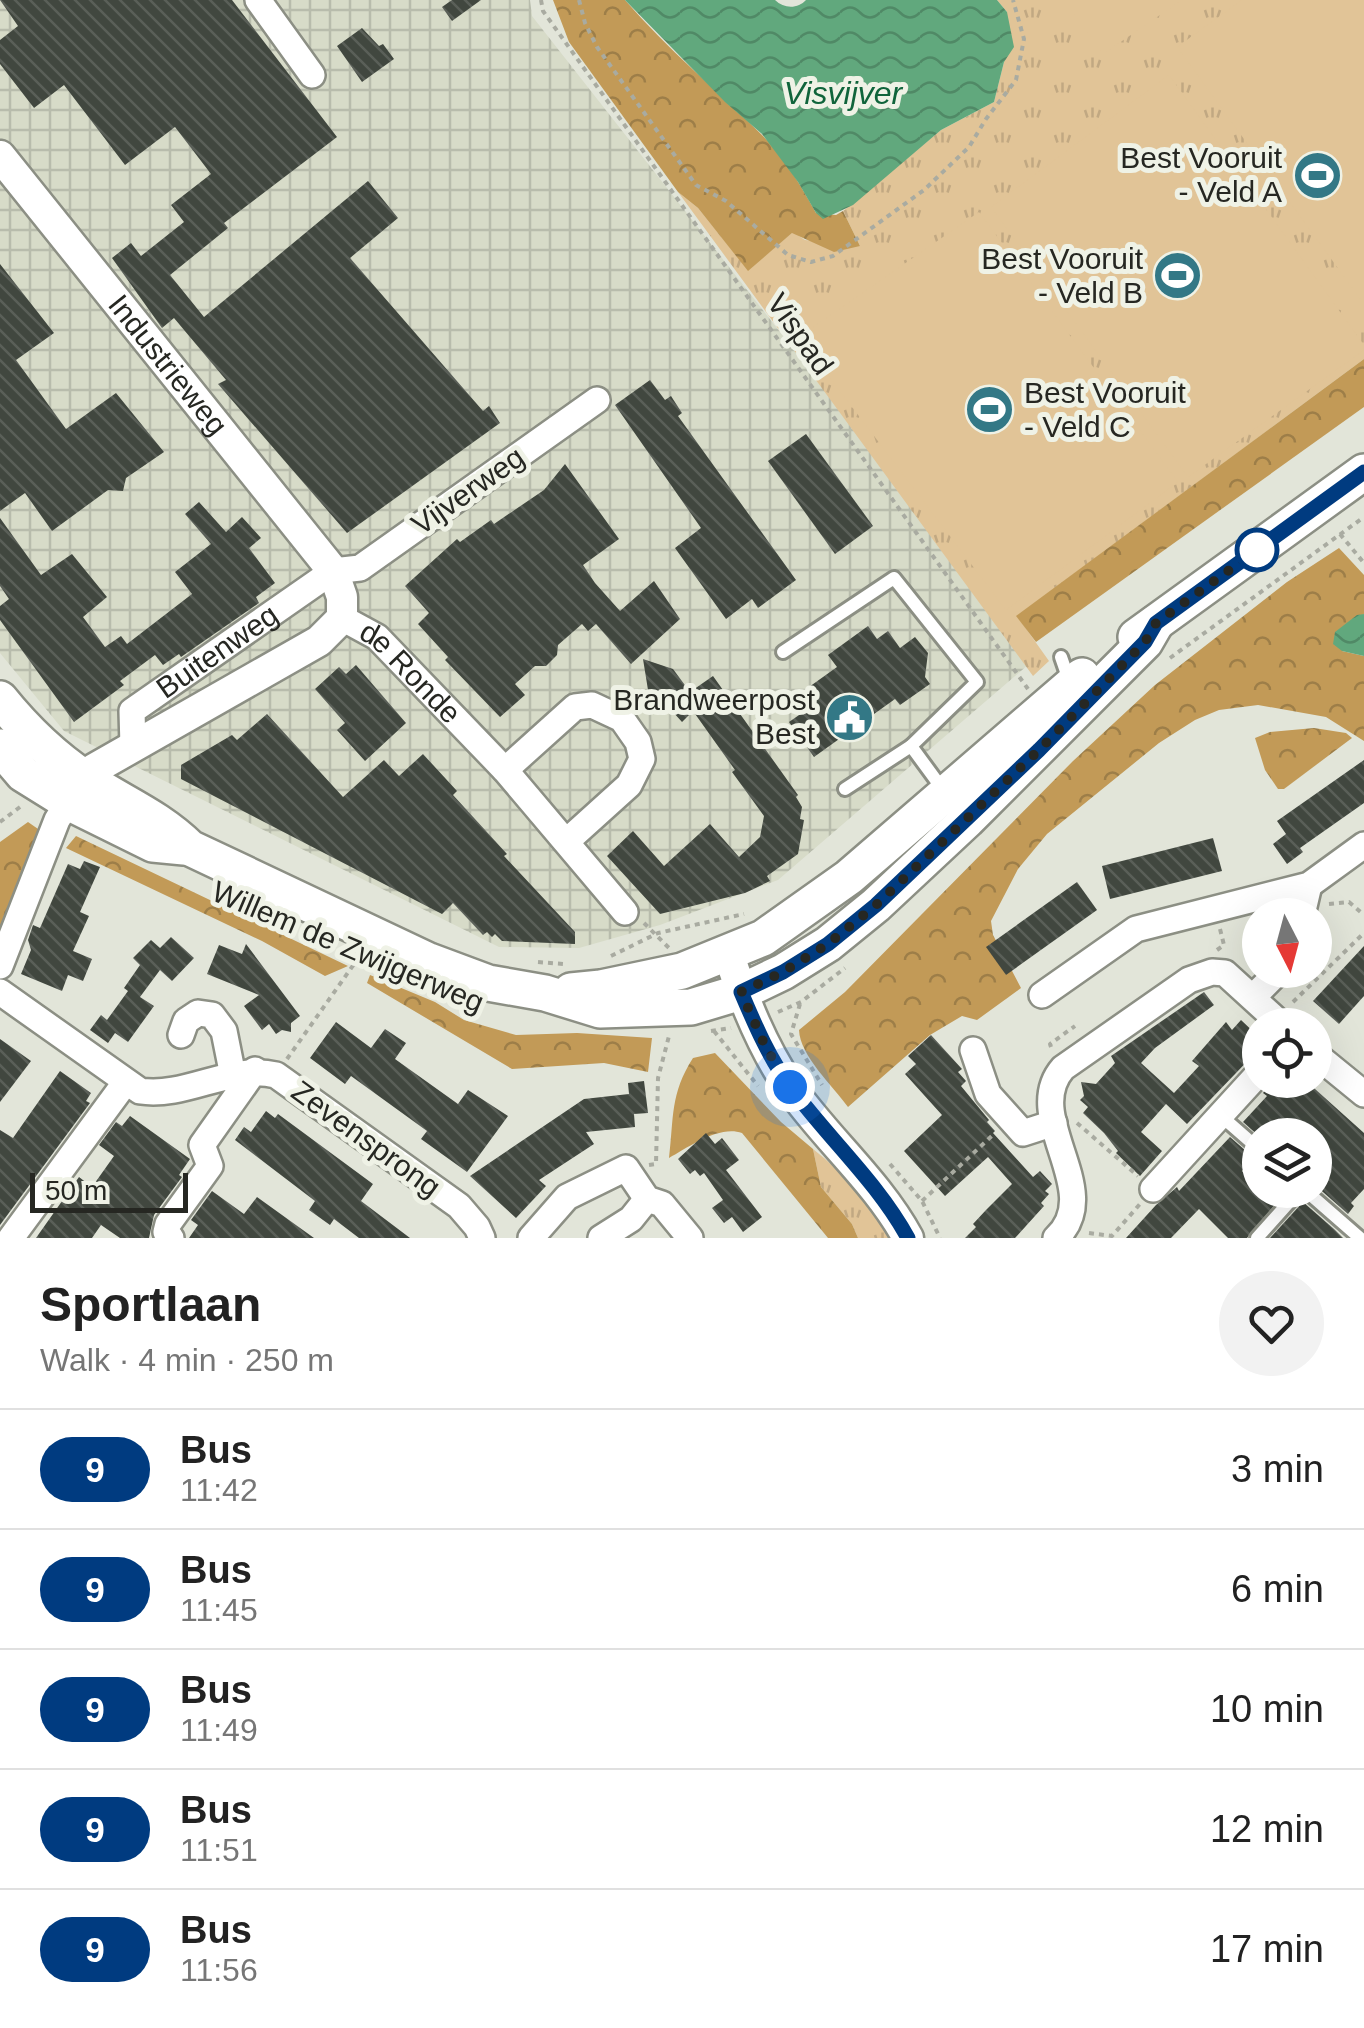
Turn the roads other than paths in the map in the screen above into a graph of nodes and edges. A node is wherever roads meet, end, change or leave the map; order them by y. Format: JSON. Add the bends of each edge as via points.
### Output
{"nodes":[{"id":1,"x":258,"y":0,"type":"edge"},
{"id":2,"x":312,"y":76,"type":"dead end"},
{"id":3,"x":0,"y":156,"type":"edge"},
{"id":4,"x":597,"y":400,"type":"dead end"},
{"id":5,"x":1364,"y":472,"type":"edge"},
{"id":6,"x":334,"y":571,"type":"junction"},
{"id":7,"x":342,"y":618,"type":"junction"},
{"id":8,"x":1156,"y":623,"type":"junction"},
{"id":9,"x":783,"y":652,"type":"dead end"},
{"id":10,"x":0,"y":699,"type":"edge"},
{"id":11,"x":911,"y":746,"type":"junction"},
{"id":12,"x":133,"y":747,"type":"junction"},
{"id":13,"x":0,"y":748,"type":"edge"},
{"id":14,"x":505,"y":770,"type":"junction"},
{"id":15,"x":845,"y":789,"type":"dead end"},
{"id":16,"x":77,"y":790,"type":"junction"},
{"id":17,"x":956,"y":807,"type":"junction"},
{"id":18,"x":567,"y":842,"type":"junction"},
{"id":19,"x":1364,"y":845,"type":"edge"},
{"id":20,"x":1309,"y":886,"type":"junction"},
{"id":21,"x":1306,"y":898,"type":"edge"},
{"id":22,"x":625,"y":912,"type":"dead end"},
{"id":23,"x":728,"y":952,"type":"junction"},
{"id":24,"x":0,"y":966,"type":"edge"},
{"id":25,"x":0,"y":992,"type":"edge"},
{"id":26,"x":546,"y":993,"type":"junction"},
{"id":27,"x":1042,"y":995,"type":"dead end"},
{"id":28,"x":748,"y":1007,"type":"junction"},
{"id":29,"x":1265,"y":1008,"type":"edge"},
{"id":30,"x":181,"y":1036,"type":"dead end"},
{"id":31,"x":972,"y":1050,"type":"dead end"},
{"id":32,"x":1332,"y":1067,"type":"edge"},
{"id":33,"x":255,"y":1073,"type":"junction"},
{"id":34,"x":126,"y":1083,"type":"junction"},
{"id":35,"x":1242,"y":1091,"type":"edge"},
{"id":36,"x":1363,"y":1092,"type":"edge"},
{"id":37,"x":1053,"y":1111,"type":"junction"},
{"id":38,"x":1220,"y":1115,"type":"junction"},
{"id":39,"x":1242,"y":1134,"type":"edge"},
{"id":40,"x":1153,"y":1189,"type":"road end"},
{"id":41,"x":647,"y":1199,"type":"junction"},
{"id":42,"x":1285,"y":1208,"type":"edge"},
{"id":43,"x":1324,"y":1208,"type":"edge"},
{"id":44,"x":1060,"y":1234,"type":"edge"},
{"id":45,"x":11,"y":1238,"type":"edge"},
{"id":46,"x":172,"y":1238,"type":"edge"},
{"id":47,"x":482,"y":1238,"type":"edge"},
{"id":48,"x":531,"y":1238,"type":"edge"},
{"id":49,"x":602,"y":1238,"type":"edge"},
{"id":50,"x":690,"y":1238,"type":"edge"},
{"id":51,"x":908,"y":1238,"type":"edge"},
{"id":52,"x":1257,"y":1238,"type":"edge"},
{"id":53,"x":1360,"y":1238,"type":"edge"}],
"edges":[{"from":1,"to":2,"type":"street"},
{"from":3,"to":6,"type":"street","name":"Industrieweg"},
{"from":4,"to":6,"type":"street","name":"Vijverweg","via":[[360,568]]},
{"from":5,"to":8,"type":"main road","name":"Willem de Zwijgerweg"},
{"from":6,"to":7,"type":"street","name":"de Ronde"},
{"from":6,"to":12,"type":"street","name":"Buitenweg","via":[[132,711]]},
{"from":7,"to":12,"type":"street","name":"Buitenweg","via":[[319,641]]},
{"from":7,"to":14,"type":"street","name":"de Ronde","via":[[377,637]]},
{"from":8,"to":17,"type":"main road","name":"Willem de Zwijgerweg","via":[[1145,642]]},
{"from":8,"to":17,"type":"main road","name":"Willem de Zwijgerweg","via":[[1066,671]]},
{"from":9,"to":11,"type":"lane","via":[[894,578],[977,682]]},
{"from":10,"to":16,"type":"main road","name":"Willem de Zwijgerweg"},
{"from":11,"to":15,"type":"lane"},
{"from":11,"to":17,"type":"lane"},
{"from":12,"to":16,"type":"street","name":"Buitenweg","via":[[94,768]]},
{"from":13,"to":16,"type":"main road","name":"Willem de Zwijgerweg","via":[[22,774]]},
{"from":14,"to":18,"type":"street","name":"de Ronde"},
{"from":14,"to":18,"type":"street","via":[[575,707],[592,705],[622,719],[642,759],[629,785]]},
{"from":16,"to":24,"type":"street","via":[[57,820]]},
{"from":16,"to":26,"type":"main road","name":"Willem de Zwijgerweg","via":[[164,823],[190,848],[429,961]]},
{"from":17,"to":23,"type":"main road","name":"Willem de Zwijgerweg","via":[[762,938]]},
{"from":17,"to":28,"type":"main road","name":"Willem de Zwijgerweg","via":[[876,905],[783,972]]},
{"from":18,"to":22,"type":"street","name":"de Ronde"},
{"from":19,"to":20,"type":"street"},
{"from":20,"to":21,"type":"street"},
{"from":20,"to":27,"type":"street","via":[[1136,929]]},
{"from":23,"to":26,"type":"main road","name":"Willem de Zwijgerweg","via":[[682,971]]},
{"from":23,"to":28,"type":"street"},
{"from":25,"to":34,"type":"street"},
{"from":26,"to":28,"type":"main road","name":"Willem de Zwijgerweg","via":[[600,1010]]},
{"from":28,"to":51,"type":"street","via":[[790,1087]]},
{"from":29,"to":37,"type":"street","via":[[1225,973],[1189,980],[1063,1068]]},
{"from":30,"to":33,"type":"street","via":[[186,1021],[198,1013],[212,1015]]},
{"from":31,"to":37,"type":"street","via":[[988,1094],[1022,1133]]},
{"from":32,"to":36,"type":"street"},
{"from":33,"to":34,"type":"street","via":[[161,1094]]},
{"from":33,"to":46,"type":"street","via":[[202,1146],[210,1166],[168,1224]]},
{"from":33,"to":47,"type":"street","name":"Zevensprong","via":[[458,1206]]},
{"from":34,"to":45,"type":"street"},
{"from":35,"to":38,"type":"street"},
{"from":37,"to":44,"type":"street","via":[[1073,1209]]},
{"from":38,"to":39,"type":"lane"},
{"from":38,"to":40,"type":"street"},
{"from":41,"to":48,"type":"street","via":[[626,1168],[567,1198]]},
{"from":41,"to":49,"type":"street","via":[[631,1220]]},
{"from":41,"to":50,"type":"street","via":[[662,1204]]},
{"from":42,"to":52,"type":"lane"},
{"from":43,"to":53,"type":"lane"}]}
